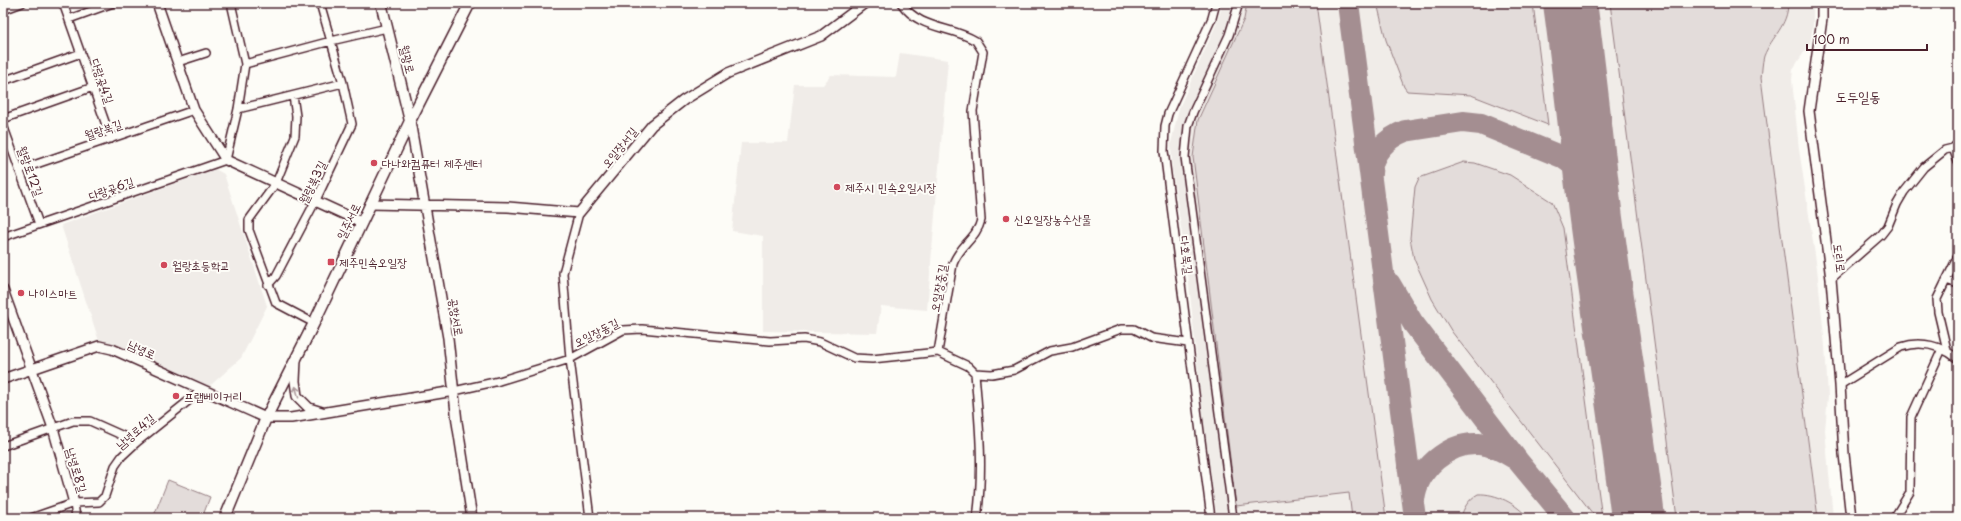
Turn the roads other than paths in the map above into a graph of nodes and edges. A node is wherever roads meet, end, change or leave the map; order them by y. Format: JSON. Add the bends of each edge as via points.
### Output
{"nodes":[{"id":1,"x":22,"y":3,"type":"edge"},
{"id":2,"x":63,"y":3,"type":"edge"},
{"id":3,"x":113,"y":3,"type":"edge"},
{"id":4,"x":157,"y":3,"type":"edge"},
{"id":5,"x":231,"y":3,"type":"edge"},
{"id":6,"x":320,"y":3,"type":"edge"},
{"id":7,"x":381,"y":3,"type":"edge"},
{"id":8,"x":470,"y":3,"type":"edge"},
{"id":9,"x":865,"y":3,"type":"edge"},
{"id":10,"x":901,"y":3,"type":"edge"},
{"id":11,"x":1216,"y":3,"type":"edge"},
{"id":12,"x":1239,"y":3,"type":"edge"},
{"id":13,"x":1822,"y":3,"type":"edge"},
{"id":14,"x":3,"y":10,"type":"edge"},
{"id":15,"x":69,"y":19,"type":"junction"},
{"id":16,"x":387,"y":28,"type":"junction"},
{"id":17,"x":331,"y":41,"type":"junction"},
{"id":18,"x":81,"y":53,"type":"junction"},
{"id":19,"x":206,"y":53,"type":"dead end"},
{"id":20,"x":178,"y":62,"type":"junction"},
{"id":21,"x":245,"y":64,"type":"junction"},
{"id":22,"x":3,"y":81,"type":"edge"},
{"id":23,"x":343,"y":82,"type":"junction"},
{"id":24,"x":93,"y":87,"type":"junction"},
{"id":25,"x":293,"y":96,"type":"junction"},
{"id":26,"x":238,"y":109,"type":"junction"},
{"id":27,"x":194,"y":110,"type":"junction"},
{"id":28,"x":3,"y":119,"type":"edge"},
{"id":29,"x":410,"y":121,"type":"junction"},
{"id":30,"x":3,"y":125,"type":"edge"},
{"id":31,"x":112,"y":139,"type":"junction"},
{"id":32,"x":1956,"y":146,"type":"edge"},
{"id":33,"x":226,"y":160,"type":"junction"},
{"id":34,"x":1958,"y":162,"type":"edge"},
{"id":35,"x":19,"y":170,"type":"junction"},
{"id":36,"x":276,"y":183,"type":"junction"},
{"id":37,"x":316,"y":200,"type":"junction"},
{"id":38,"x":370,"y":204,"type":"junction"},
{"id":39,"x":426,"y":205,"type":"junction"},
{"id":40,"x":579,"y":213,"type":"junction"},
{"id":41,"x":361,"y":222,"type":"junction"},
{"id":42,"x":39,"y":224,"type":"junction"},
{"id":43,"x":3,"y":237,"type":"edge"},
{"id":44,"x":1958,"y":256,"type":"edge"},
{"id":45,"x":1831,"y":279,"type":"junction"},
{"id":46,"x":1946,"y":280,"type":"junction"},
{"id":47,"x":1958,"y":284,"type":"edge"},
{"id":48,"x":268,"y":285,"type":"junction"},
{"id":49,"x":3,"y":290,"type":"edge"},
{"id":50,"x":6,"y":310,"type":"edge"},
{"id":51,"x":314,"y":323,"type":"junction"},
{"id":52,"x":1188,"y":343,"type":"junction"},
{"id":53,"x":1944,"y":350,"type":"junction"},
{"id":54,"x":938,"y":352,"type":"junction"},
{"id":55,"x":297,"y":357,"type":"junction"},
{"id":56,"x":570,"y":359,"type":"junction"},
{"id":57,"x":1958,"y":359,"type":"edge"},
{"id":58,"x":31,"y":368,"type":"junction"},
{"id":59,"x":975,"y":373,"type":"junction"},
{"id":60,"x":3,"y":379,"type":"edge"},
{"id":61,"x":1840,"y":385,"type":"junction"},
{"id":62,"x":202,"y":390,"type":"junction"},
{"id":63,"x":454,"y":391,"type":"junction"},
{"id":64,"x":323,"y":413,"type":"junction"},
{"id":65,"x":266,"y":418,"type":"junction"},
{"id":66,"x":53,"y":428,"type":"junction"},
{"id":67,"x":137,"y":442,"type":"junction"},
{"id":68,"x":3,"y":446,"type":"edge"},
{"id":69,"x":74,"y":504,"type":"junction"},
{"id":70,"x":31,"y":518,"type":"edge"},
{"id":71,"x":76,"y":518,"type":"edge"},
{"id":72,"x":225,"y":518,"type":"edge"},
{"id":73,"x":472,"y":518,"type":"edge"},
{"id":74,"x":590,"y":518,"type":"edge"},
{"id":75,"x":977,"y":518,"type":"edge"},
{"id":76,"x":1211,"y":518,"type":"edge"},
{"id":77,"x":1233,"y":518,"type":"edge"},
{"id":78,"x":1851,"y":518,"type":"edge"},
{"id":79,"x":1894,"y":518,"type":"edge"}],
"edges":[{"from":1,"to":14,"type":"street"},
{"from":2,"to":15,"type":"street","name":"다랑곶4길"},
{"from":3,"to":15,"type":"street"},
{"from":4,"to":20,"type":"street"},
{"from":5,"to":21,"type":"street"},
{"from":6,"to":17,"type":"street","name":"월랑북3길"},
{"from":7,"to":16,"type":"main road","name":"월광로"},
{"from":8,"to":29,"type":"main road","name":"일주서로"},
{"from":9,"to":40,"type":"street","name":"오일장서길","via":[[821,36],[728,73],[684,100],[652,125]]},
{"from":10,"to":54,"type":"street","name":"오일장중길","via":[[921,22],[970,38],[980,46],[982,52],[973,111],[979,228],[974,237],[956,254]]},
{"from":11,"to":52,"type":"street","name":"다호북길","via":[[1212,18],[1168,114],[1165,126],[1164,151]]},
{"from":12,"to":77,"type":"street","via":[[1188,126],[1185,157]]},
{"from":13,"to":45,"type":"street","name":"도리로","via":[[1809,111]]},
{"from":15,"to":18,"type":"street","name":"다랑곶4길"},
{"from":16,"to":17,"type":"street"},
{"from":16,"to":29,"type":"main road","name":"월광로"},
{"from":17,"to":21,"type":"street"},
{"from":17,"to":23,"type":"street","name":"월랑북3길"},
{"from":18,"to":22,"type":"street","name":"다랑곶4길"},
{"from":18,"to":24,"type":"street","name":"다랑곶4길"},
{"from":19,"to":20,"type":"street"},
{"from":20,"to":27,"type":"street"},
{"from":21,"to":26,"type":"street"},
{"from":23,"to":25,"type":"street"},
{"from":23,"to":37,"type":"street","name":"월랑북3길","via":[[352,124]]},
{"from":24,"to":28,"type":"street"},
{"from":24,"to":31,"type":"street","name":"다랑곶4길"},
{"from":25,"to":26,"type":"street"},
{"from":25,"to":36,"type":"street","via":[[295,136]]},
{"from":26,"to":33,"type":"street"},
{"from":27,"to":31,"type":"street","name":"월랑북길"},
{"from":27,"to":33,"type":"street"},
{"from":29,"to":38,"type":"main road","name":"일주서로"},
{"from":29,"to":39,"type":"street","name":"공항서로"},
{"from":30,"to":35,"type":"street","name":"월랑로12길"},
{"from":31,"to":35,"type":"street","name":"월랑북길"},
{"from":32,"to":34,"type":"street"},
{"from":32,"to":45,"type":"street","via":[[1945,150],[1924,167],[1904,192],[1881,235]]},
{"from":33,"to":36,"type":"street"},
{"from":33,"to":42,"type":"street","name":"다랑곶6길"},
{"from":35,"to":42,"type":"street","name":"월랑로12길"},
{"from":36,"to":37,"type":"street"},
{"from":36,"to":48,"type":"street","via":[[249,220],[249,230]]},
{"from":37,"to":41,"type":"street"},
{"from":37,"to":48,"type":"street","name":"월랑북3길","via":[[276,276]]},
{"from":38,"to":39,"type":"street"},
{"from":38,"to":41,"type":"main road","name":"일주서로"},
{"from":39,"to":40,"type":"street","via":[[508,207]]},
{"from":39,"to":63,"type":"street","name":"공항서로"},
{"from":40,"to":56,"type":"street","via":[[564,273]]},
{"from":41,"to":51,"type":"main road","name":"일주서로"},
{"from":42,"to":43,"type":"street","name":"다랑곶6길"},
{"from":44,"to":46,"type":"street"},
{"from":45,"to":61,"type":"street","name":"도리로"},
{"from":46,"to":47,"type":"street"},
{"from":46,"to":53,"type":"street","via":[[1937,299]]},
{"from":48,"to":51,"type":"street","via":[[276,303]]},
{"from":49,"to":50,"type":"street","name":"남녕로8길"},
{"from":50,"to":58,"type":"street","name":"남녕로8길"},
{"from":51,"to":55,"type":"main road","name":"일주서로"},
{"from":52,"to":59,"type":"street","via":[[1151,338],[1134,329],[1121,329],[1050,352],[1014,370],[992,374]]},
{"from":52,"to":76,"type":"street","name":"다호북길"},
{"from":53,"to":57,"type":"street"},
{"from":53,"to":61,"type":"street","via":[[1920,343],[1901,347]]},
{"from":53,"to":79,"type":"street","via":[[1911,417],[1910,492]]},
{"from":54,"to":56,"type":"street","name":"오일장동길","via":[[872,359],[854,358],[820,342],[804,339],[770,341],[642,329],[623,330]]},
{"from":54,"to":59,"type":"street","via":[[968,366]]},
{"from":64,"to":55,"type":"street","one_way":true,"via":[[309,408],[296,396]]},
{"from":55,"to":65,"type":"main road","name":"일주서로"},
{"from":56,"to":63,"type":"street","name":"오일장동길","via":[[499,381]]},
{"from":56,"to":74,"type":"street"},
{"from":58,"to":60,"type":"street","name":"남녕로"},
{"from":58,"to":62,"type":"street","name":"남녕로","via":[[92,347],[105,346]]},
{"from":58,"to":66,"type":"street","name":"남녕로8길"},
{"from":59,"to":75,"type":"street","via":[[981,444]]},
{"from":61,"to":78,"type":"street","name":"도리로"},
{"from":62,"to":65,"type":"street","name":"남녕로"},
{"from":62,"to":67,"type":"street","name":"남녕로4길"},
{"from":63,"to":64,"type":"street","name":"오일장동길"},
{"from":63,"to":73,"type":"street","name":"공항서로"},
{"from":64,"to":65,"type":"street","name":"오일장동길","via":[[291,418]]},
{"from":65,"to":72,"type":"main road","name":"일주서로"},
{"from":66,"to":67,"type":"street","via":[[73,421],[90,421]]},
{"from":66,"to":68,"type":"street"},
{"from":66,"to":69,"type":"street","name":"남녕로8길"},
{"from":67,"to":69,"type":"street","name":"남녕로4길","via":[[115,466],[105,496],[99,502]]},
{"from":69,"to":70,"type":"street","name":"남녕로4길"},
{"from":69,"to":71,"type":"street","name":"남녕로8길"}]}
